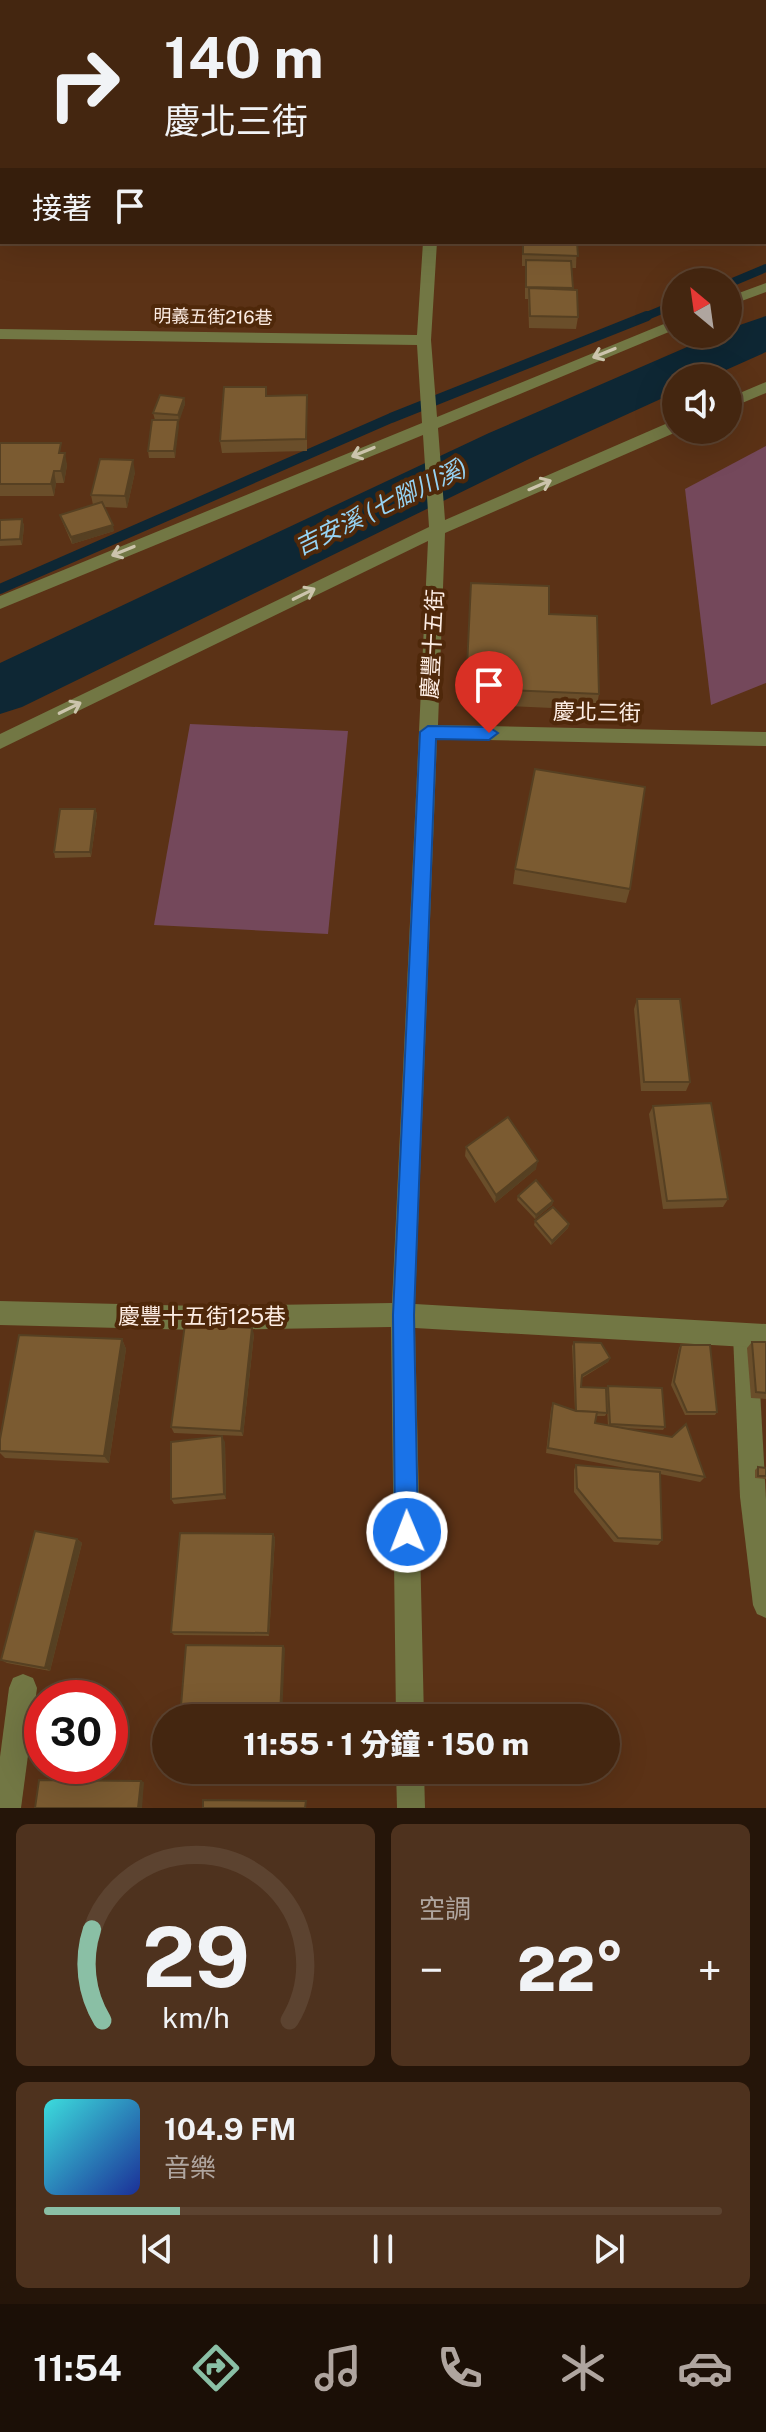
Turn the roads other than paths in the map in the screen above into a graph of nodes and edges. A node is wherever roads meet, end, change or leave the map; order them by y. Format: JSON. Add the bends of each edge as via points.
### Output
{"nodes":[{"id":1,"x":430,"y":244,"type":"edge"},
{"id":2,"x":766,"y":287,"type":"edge"},
{"id":3,"x":742,"y":296,"type":"edge"},
{"id":4,"x":662,"y":330,"type":"edge"},
{"id":5,"x":0,"y":334,"type":"edge"},
{"id":6,"x":424,"y":340,"type":"junction"},
{"id":7,"x":766,"y":387,"type":"edge"},
{"id":8,"x":742,"y":398,"type":"edge"},
{"id":9,"x":431,"y":424,"type":"junction"},
{"id":10,"x":662,"y":432,"type":"edge"},
{"id":11,"x":437,"y":530,"type":"junction"},
{"id":12,"x":0,"y":603,"type":"edge"},
{"id":13,"x":428,"y":732,"type":"junction"},
{"id":14,"x":766,"y":739,"type":"edge"},
{"id":15,"x":0,"y":742,"type":"edge"},
{"id":16,"x":0,"y":1313,"type":"edge"},
{"id":17,"x":403,"y":1315,"type":"junction"},
{"id":18,"x":756,"y":1336,"type":"edge"},
{"id":19,"x":759,"y":1497,"type":"edge"},
{"id":20,"x":766,"y":1605,"type":"edge"},
{"id":21,"x":23,"y":1688,"type":"dead end"},
{"id":22,"x":410,"y":1704,"type":"edge"},
{"id":23,"x":410,"y":1784,"type":"edge"},
{"id":24,"x":7,"y":1808,"type":"edge"},
{"id":25,"x":411,"y":1808,"type":"edge"}],
"edges":[{"from":1,"to":6,"type":"street","name":"慶豐十五街"},
{"from":2,"to":3,"type":"street"},
{"from":4,"to":9,"type":"street","one_way":true},
{"from":5,"to":6,"type":"street","name":"明義五街216巷"},
{"from":6,"to":9,"type":"street","name":"慶豐十五街"},
{"from":7,"to":8,"type":"street"},
{"from":9,"to":11,"type":"street","name":"慶豐十五街"},
{"from":9,"to":12,"type":"street","one_way":true},
{"from":11,"to":10,"type":"street","one_way":true},
{"from":11,"to":13,"type":"street","name":"慶豐十五街"},
{"from":15,"to":11,"type":"street","one_way":true},
{"from":13,"to":14,"type":"street","name":"慶北三街"},
{"from":13,"to":17,"type":"street","name":"慶豐十五街"},
{"from":16,"to":17,"type":"street","name":"慶豐十五街125巷","via":[[199,1318]]},
{"from":17,"to":18,"type":"street","name":"慶豐十五街125巷"},
{"from":17,"to":22,"type":"street","name":"慶豐十五街"},
{"from":18,"to":19,"type":"street"},
{"from":19,"to":20,"type":"street"},
{"from":21,"to":24,"type":"street"},
{"from":23,"to":25,"type":"street"}]}
